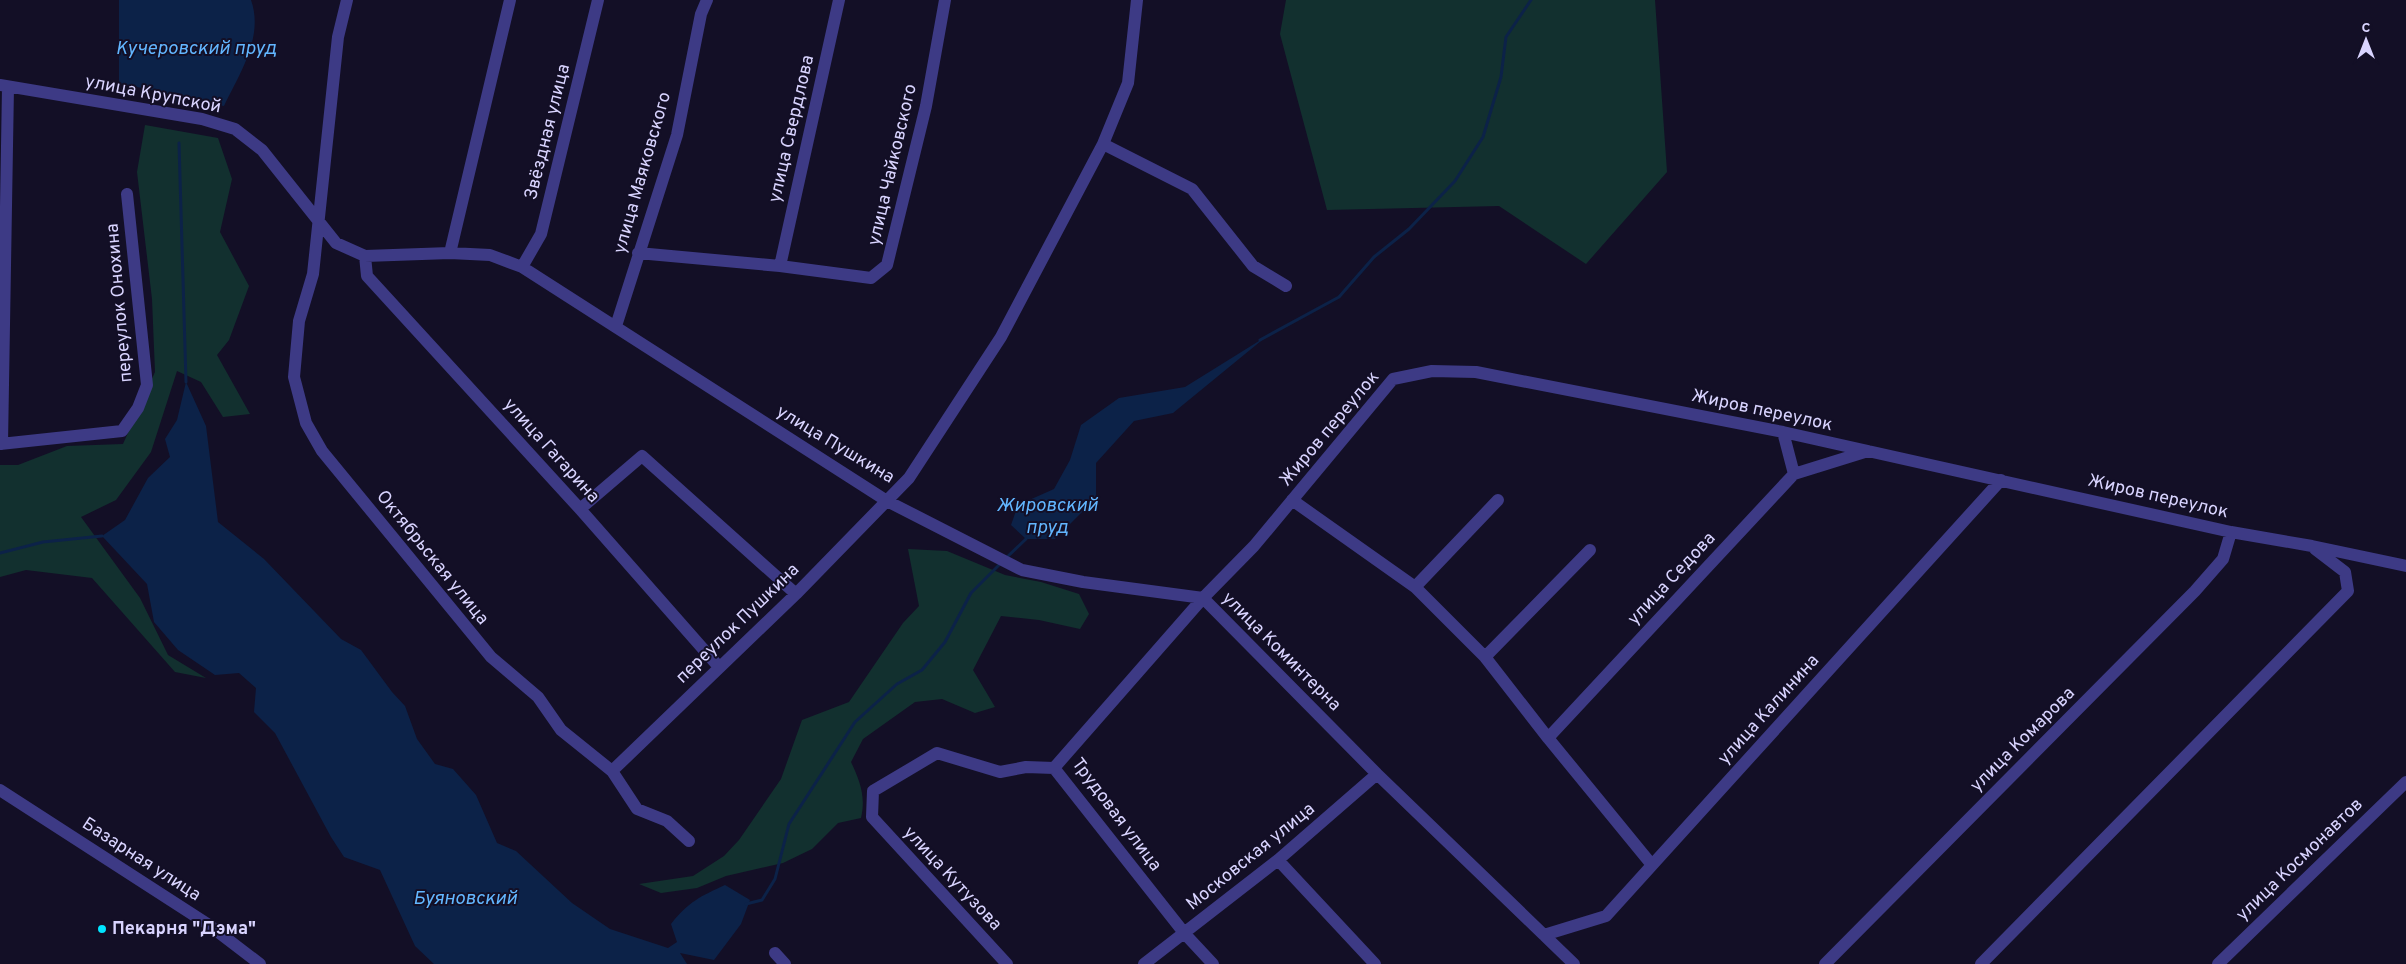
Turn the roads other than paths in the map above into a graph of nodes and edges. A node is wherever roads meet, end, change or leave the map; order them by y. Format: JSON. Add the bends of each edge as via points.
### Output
{"nodes":[{"id":1,"x":347,"y":0,"type":"edge"},
{"id":2,"x":510,"y":0,"type":"edge"},
{"id":3,"x":598,"y":0,"type":"edge"},
{"id":4,"x":707,"y":0,"type":"edge"},
{"id":5,"x":839,"y":0,"type":"edge"},
{"id":6,"x":945,"y":0,"type":"edge"},
{"id":7,"x":1137,"y":0,"type":"edge"},
{"id":8,"x":4,"y":86,"type":"edge"},
{"id":9,"x":1103,"y":144,"type":"junction"},
{"id":10,"x":127,"y":194,"type":"dead end"},
{"id":11,"x":318,"y":222,"type":"junction"},
{"id":12,"x":450,"y":253,"type":"junction"},
{"id":13,"x":638,"y":253,"type":"junction"},
{"id":14,"x":365,"y":256,"type":"junction"},
{"id":15,"x":780,"y":266,"type":"junction"},
{"id":16,"x":522,"y":268,"type":"junction"},
{"id":17,"x":1286,"y":286,"type":"dead end"},
{"id":18,"x":616,"y":326,"type":"junction"},
{"id":19,"x":1783,"y":432,"type":"junction"},
{"id":20,"x":1,"y":444,"type":"edge"},
{"id":21,"x":1868,"y":451,"type":"junction"},
{"id":22,"x":1794,"y":474,"type":"junction"},
{"id":23,"x":2001,"y":480,"type":"junction"},
{"id":24,"x":1292,"y":500,"type":"junction"},
{"id":25,"x":1498,"y":500,"type":"dead end"},
{"id":26,"x":887,"y":501,"type":"junction"},
{"id":27,"x":580,"y":508,"type":"junction"},
{"id":28,"x":2231,"y":532,"type":"junction"},
{"id":29,"x":2312,"y":546,"type":"junction"},
{"id":30,"x":1590,"y":550,"type":"dead end"},
{"id":31,"x":2406,"y":566,"type":"edge"},
{"id":32,"x":1415,"y":587,"type":"junction"},
{"id":33,"x":796,"y":594,"type":"junction"},
{"id":34,"x":1202,"y":598,"type":"junction"},
{"id":35,"x":1485,"y":657,"type":"junction"},
{"id":36,"x":719,"y":667,"type":"junction"},
{"id":37,"x":1548,"y":738,"type":"junction"},
{"id":38,"x":1054,"y":768,"type":"junction"},
{"id":39,"x":612,"y":771,"type":"junction"},
{"id":40,"x":1377,"y":774,"type":"junction"},
{"id":41,"x":2406,"y":782,"type":"edge"},
{"id":42,"x":0,"y":790,"type":"edge"},
{"id":43,"x":689,"y":841,"type":"dead end"},
{"id":44,"x":1278,"y":860,"type":"junction"},
{"id":45,"x":1652,"y":865,"type":"junction"},
{"id":46,"x":1185,"y":934,"type":"junction"},
{"id":47,"x":1544,"y":935,"type":"junction"},
{"id":48,"x":774,"y":953,"type":"dead end"},
{"id":49,"x":260,"y":964,"type":"edge"},
{"id":50,"x":784,"y":964,"type":"edge"},
{"id":51,"x":1007,"y":964,"type":"edge"},
{"id":52,"x":1144,"y":964,"type":"edge"},
{"id":53,"x":1212,"y":964,"type":"edge"},
{"id":54,"x":1375,"y":964,"type":"edge"},
{"id":55,"x":1574,"y":964,"type":"edge"},
{"id":56,"x":1825,"y":964,"type":"edge"},
{"id":57,"x":1981,"y":964,"type":"edge"},
{"id":58,"x":2218,"y":964,"type":"edge"}],
"edges":[{"from":1,"to":11,"type":"street","name":"Октябрьская улица","via":[[338,37]]},
{"from":2,"to":12,"type":"street"},
{"from":3,"to":16,"type":"street","name":"Звёздная улица","via":[[541,234]]},
{"from":4,"to":13,"type":"street","name":"улица Маяковского","via":[[701,14],[677,135]]},
{"from":5,"to":15,"type":"street","name":"улица Свердлова"},
{"from":6,"to":15,"type":"street","name":"улица Чайковского","via":[[926,106],[887,265],[871,278]]},
{"from":7,"to":9,"type":"street","name":"улица Пушкина","via":[[1128,83]]},
{"from":8,"to":11,"type":"street","name":"улица Крупской","via":[[202,119],[235,130],[262,150]]},
{"from":8,"to":20,"type":"street"},
{"from":9,"to":17,"type":"street","via":[[1192,189],[1253,266]]},
{"from":9,"to":26,"type":"street","name":"улица Пушкина","via":[[1000,337],[909,478]]},
{"from":10,"to":20,"type":"street","name":"переулок Онохина","via":[[147,384],[138,408],[122,431]]},
{"from":11,"to":14,"type":"street","name":"улица Пушкина","via":[[336,243]]},
{"from":11,"to":39,"type":"street","name":"Октябрьская улица","via":[[313,274],[299,321],[294,377],[306,423],[322,451],[491,657],[538,697],[561,730]]},
{"from":12,"to":14,"type":"street","name":"улица Пушкина"},
{"from":12,"to":16,"type":"street","name":"улица Пушкина","via":[[490,255]]},
{"from":13,"to":15,"type":"street","name":"улица Чайковского"},
{"from":13,"to":18,"type":"street","name":"улица Маяковского"},
{"from":14,"to":27,"type":"street","name":"улица Гагарина","via":[[367,276]]},
{"from":16,"to":18,"type":"street","name":"улица Пушкина"},
{"from":18,"to":26,"type":"street","name":"улица Пушкина"},
{"from":19,"to":21,"type":"street","name":"Жиров переулок"},
{"from":19,"to":22,"type":"street"},
{"from":19,"to":24,"type":"street","name":"Жиров переулок","via":[[1476,372],[1432,371],[1393,379]]},
{"from":21,"to":22,"type":"street"},
{"from":21,"to":23,"type":"street","name":"Жиров переулок"},
{"from":22,"to":37,"type":"street","name":"улица Седова"},
{"from":23,"to":28,"type":"street","name":"Жиров переулок"},
{"from":23,"to":45,"type":"street","name":"улица Калинина"},
{"from":24,"to":32,"type":"street"},
{"from":24,"to":34,"type":"street","name":"Жиров переулок","via":[[1254,546]]},
{"from":25,"to":32,"type":"street"},
{"from":26,"to":33,"type":"street","name":"переулок Пушкина"},
{"from":26,"to":34,"type":"street","name":"улица Коминтерна","via":[[1022,570]]},
{"from":27,"to":33,"type":"street","via":[[642,456]]},
{"from":27,"to":36,"type":"street","name":"улица Гагарина"},
{"from":28,"to":29,"type":"street","name":"Жиров переулок"},
{"from":28,"to":56,"type":"street","name":"улица Комарова","via":[[2223,559],[2195,591]]},
{"from":29,"to":31,"type":"street","name":"Жиров переулок"},
{"from":29,"to":57,"type":"street","via":[[2345,572],[2348,591]]},
{"from":30,"to":35,"type":"street"},
{"from":32,"to":35,"type":"street"},
{"from":33,"to":36,"type":"street","name":"переулок Пушкина"},
{"from":34,"to":38,"type":"street","name":"Трудовая улица"},
{"from":34,"to":40,"type":"street","name":"улица Коминтерна"},
{"from":35,"to":37,"type":"street"},
{"from":36,"to":39,"type":"street","name":"переулок Пушкина"},
{"from":37,"to":45,"type":"street"},
{"from":38,"to":46,"type":"street","name":"Трудовая улица"},
{"from":38,"to":51,"type":"street","name":"улица Кутузова","via":[[1026,767],[1000,772],[937,753],[873,791],[872,817]]},
{"from":39,"to":43,"type":"street","name":"Октябрьская улица","via":[[637,809],[667,821]]},
{"from":40,"to":44,"type":"street","name":"Московская улица"},
{"from":40,"to":47,"type":"street","name":"улица Коминтерна"},
{"from":41,"to":58,"type":"street","name":"улица Космонавтов"},
{"from":42,"to":49,"type":"street","name":"Базарная улица","via":[[209,925]]},
{"from":44,"to":46,"type":"street","name":"Московская улица"},
{"from":44,"to":54,"type":"street"},
{"from":45,"to":47,"type":"street","name":"улица Калинина","via":[[1606,916]]},
{"from":46,"to":52,"type":"street","name":"Московская улица"},
{"from":46,"to":53,"type":"street","name":"Трудовая улица"},
{"from":47,"to":55,"type":"street","name":"улица Коминтерна"},
{"from":48,"to":50,"type":"street"}]}
